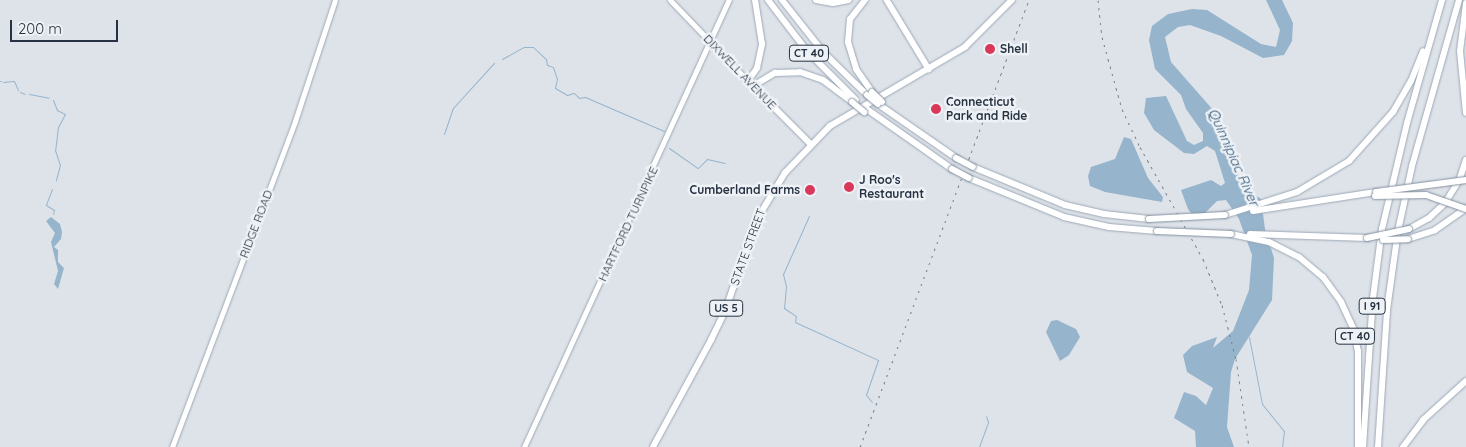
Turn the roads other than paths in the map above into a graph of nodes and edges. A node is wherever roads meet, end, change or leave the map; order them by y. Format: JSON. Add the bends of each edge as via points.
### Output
{"nodes":[{"id":1,"x":335,"y":0,"type":"edge"},
{"id":2,"x":670,"y":0,"type":"edge"},
{"id":3,"x":729,"y":0,"type":"edge"},
{"id":4,"x":755,"y":0,"type":"edge"},
{"id":5,"x":768,"y":0,"type":"edge"},
{"id":6,"x":782,"y":0,"type":"edge"},
{"id":7,"x":816,"y":0,"type":"edge"},
{"id":8,"x":849,"y":0,"type":"edge"},
{"id":9,"x":864,"y":0,"type":"edge"},
{"id":10,"x":887,"y":0,"type":"edge"},
{"id":11,"x":1012,"y":0,"type":"edge"},
{"id":12,"x":1442,"y":0,"type":"edge"},
{"id":13,"x":1460,"y":0,"type":"edge"},
{"id":14,"x":1466,"y":3,"type":"edge"},
{"id":15,"x":1434,"y":27,"type":"junction"},
{"id":16,"x":710,"y":42,"type":"junction"},
{"id":17,"x":929,"y":68,"type":"junction"},
{"id":18,"x":751,"y":84,"type":"junction"},
{"id":19,"x":869,"y":93,"type":"junction"},
{"id":20,"x":854,"y":101,"type":"junction"},
{"id":21,"x":1466,"y":113,"type":"edge"},
{"id":22,"x":810,"y":143,"type":"junction"},
{"id":23,"x":1466,"y":160,"type":"edge"},
{"id":24,"x":1466,"y":180,"type":"edge"},
{"id":25,"x":1375,"y":194,"type":"junction"},
{"id":26,"x":1466,"y":208,"type":"edge"},
{"id":27,"x":1225,"y":215,"type":"junction"},
{"id":28,"x":1231,"y":234,"type":"junction"},
{"id":29,"x":1366,"y":238,"type":"junction"},
{"id":30,"x":1466,"y":381,"type":"edge"},
{"id":31,"x":172,"y":447,"type":"edge"},
{"id":32,"x":524,"y":447,"type":"edge"},
{"id":33,"x":653,"y":447,"type":"edge"},
{"id":34,"x":1358,"y":447,"type":"edge"},
{"id":35,"x":1363,"y":447,"type":"edge"},
{"id":36,"x":1378,"y":447,"type":"edge"},
{"id":37,"x":1403,"y":447,"type":"edge"}],
"edges":[{"from":1,"to":31,"type":"main road","name":"RIDGE ROAD","via":[[294,121]]},
{"from":2,"to":16,"type":"main road","name":"DIXWELL AVENUE"},
{"from":3,"to":16,"type":"main road","name":"HARTFORD TURNPIKE"},
{"from":4,"to":18,"type":"highway","via":[[762,44]]},
{"from":5,"to":20,"type":"highway","number":"CT 40","via":[[807,51]]},
{"from":6,"to":19,"type":"highway","number":"CT 40","via":[[828,57]]},
{"from":7,"to":8,"type":"highway","via":[[833,3]]},
{"from":9,"to":19,"type":"highway","via":[[850,19],[848,42],[856,69]]},
{"from":10,"to":17,"type":"main road"},
{"from":11,"to":17,"type":"main road","name":"STATE STREET","number":"US 5","via":[[972,42]]},
{"from":12,"to":15,"type":"highway","number":"I 91"},
{"from":13,"to":36,"type":"highway","number":"I 91","via":[[1412,166],[1398,231],[1387,310]]},
{"from":14,"to":21,"type":"highway","via":[[1460,51]]},
{"from":15,"to":27,"type":"highway","via":[[1404,95],[1375,135],[1332,173],[1276,200]]},
{"from":15,"to":35,"type":"highway","number":"I 91","via":[[1400,150],[1380,246],[1372,303]]},
{"from":16,"to":18,"type":"main road","name":"DIXWELL AVENUE"},
{"from":16,"to":32,"type":"main road","name":"HARTFORD TURNPIKE"},
{"from":17,"to":22,"type":"main road","name":"STATE STREET","number":"US 5","via":[[846,115]]},
{"from":18,"to":20,"type":"highway","via":[[774,73],[800,72],[823,80]]},
{"from":18,"to":22,"type":"main road","name":"DIXWELL AVENUE"},
{"from":19,"to":27,"type":"highway","bridge":true,"via":[[895,118],[956,158],[1065,205],[1111,216],[1149,219]]},
{"from":20,"to":28,"type":"highway","number":"CT 40","bridge":true,"via":[[952,169],[1010,197],[1069,218],[1115,228]]},
{"from":22,"to":33,"type":"main road","name":"STATE STREET","number":"US 5","via":[[776,185],[760,211],[726,309]]},
{"from":23,"to":29,"type":"highway","bridge":true,"via":[[1459,181],[1445,203],[1429,218],[1389,236]]},
{"from":24,"to":25,"type":"highway","bridge":true},
{"from":25,"to":26,"type":"highway","bridge":true,"via":[[1426,195]]},
{"from":25,"to":27,"type":"highway"},
{"from":26,"to":29,"type":"highway","bridge":true,"via":[[1435,230],[1408,239]]},
{"from":28,"to":29,"type":"highway"},
{"from":28,"to":34,"type":"highway","number":"CT 40","via":[[1264,241],[1288,251],[1327,282],[1352,324],[1358,361]]},
{"from":30,"to":37,"type":"highway","via":[[1419,424]]}]}
